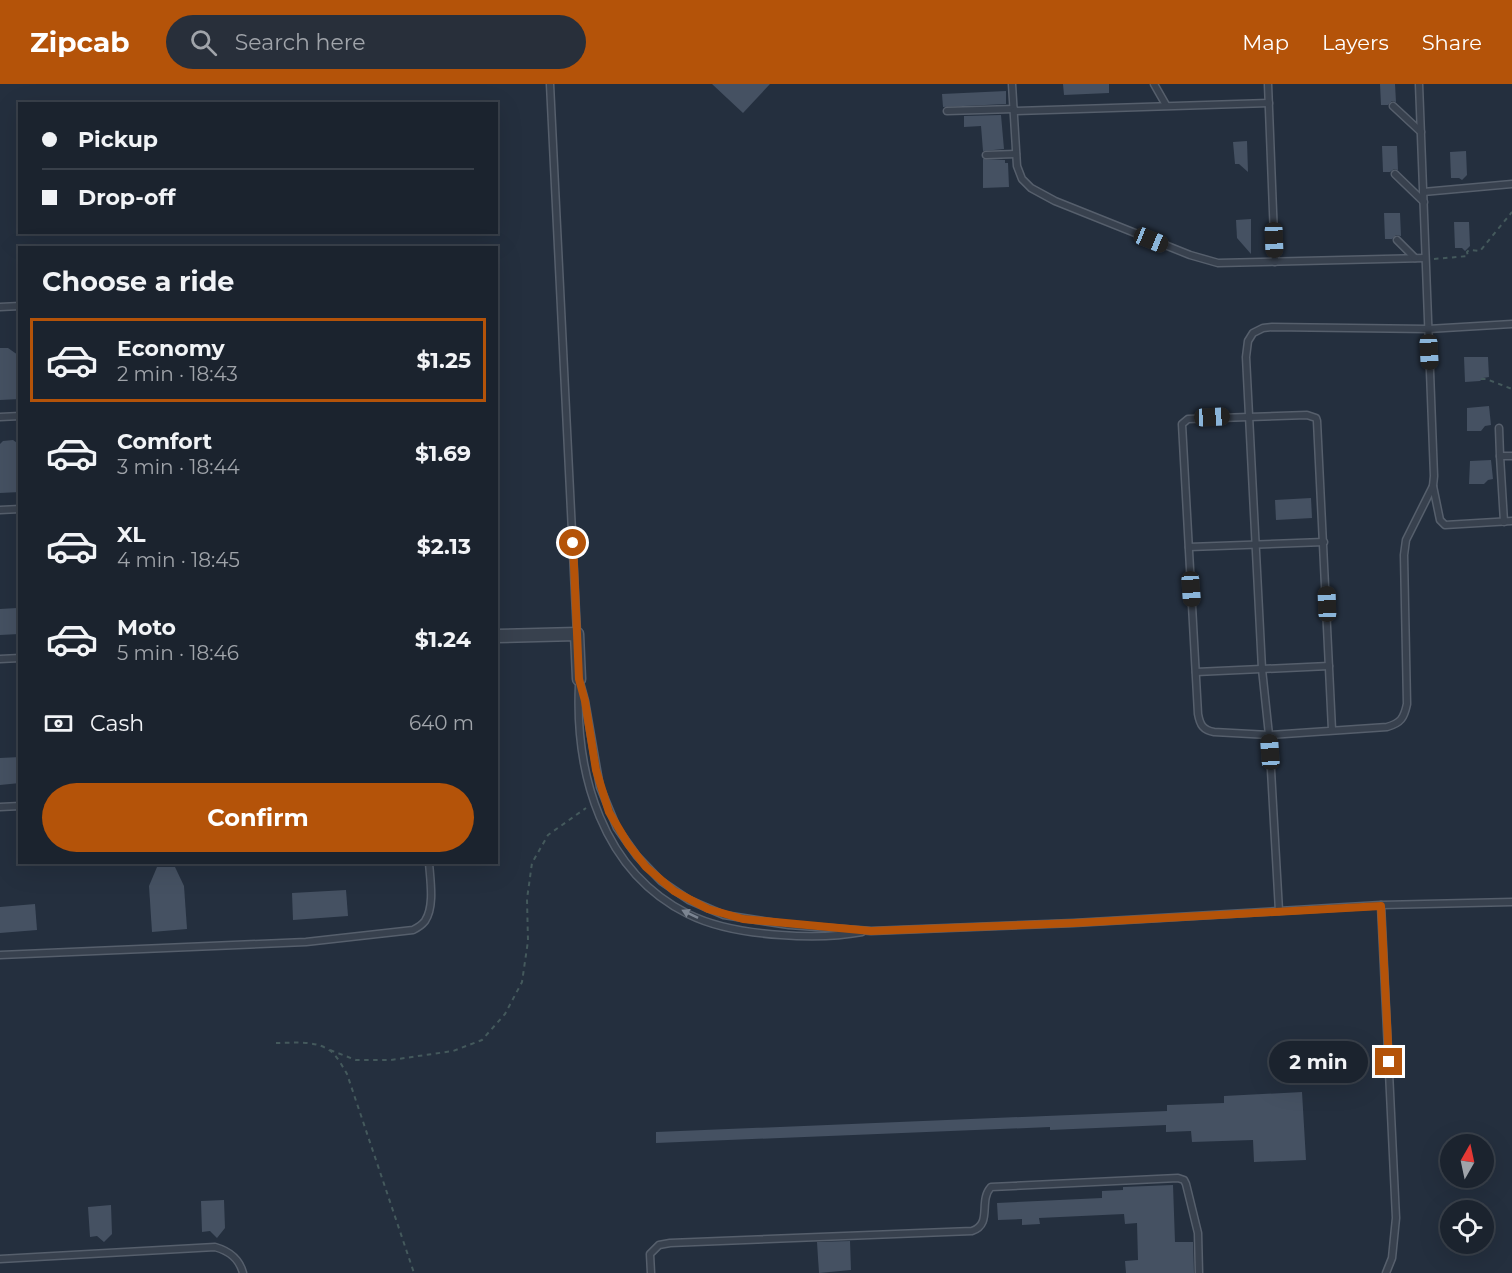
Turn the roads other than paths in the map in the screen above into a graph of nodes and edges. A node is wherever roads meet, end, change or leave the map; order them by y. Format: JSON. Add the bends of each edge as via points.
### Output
{"nodes":[{"id":1,"x":550,"y":84,"type":"edge"},
{"id":2,"x":1012,"y":84,"type":"edge"},
{"id":3,"x":1154,"y":84,"type":"edge"},
{"id":4,"x":1268,"y":84,"type":"edge"},
{"id":5,"x":1419,"y":84,"type":"edge"},
{"id":6,"x":1269,"y":103,"type":"junction"},
{"id":7,"x":1166,"y":105,"type":"junction"},
{"id":8,"x":1393,"y":106,"type":"dead end"},
{"id":9,"x":1014,"y":110,"type":"junction"},
{"id":10,"x":947,"y":111,"type":"dead end"},
{"id":11,"x":1421,"y":132,"type":"junction"},
{"id":12,"x":1016,"y":154,"type":"junction"},
{"id":13,"x":986,"y":155,"type":"dead end"},
{"id":14,"x":1395,"y":174,"type":"dead end"},
{"id":15,"x":1512,"y":184,"type":"edge"},
{"id":16,"x":1423,"y":192,"type":"junction"},
{"id":17,"x":1424,"y":202,"type":"junction"},
{"id":18,"x":1397,"y":240,"type":"dead end"},
{"id":19,"x":1415,"y":258,"type":"junction"},
{"id":20,"x":1425,"y":259,"type":"junction"},
{"id":21,"x":1275,"y":262,"type":"junction"},
{"id":22,"x":18,"y":306,"type":"edge"},
{"id":23,"x":0,"y":307,"type":"edge"},
{"id":24,"x":1512,"y":324,"type":"edge"},
{"id":25,"x":1428,"y":329,"type":"junction"},
{"id":26,"x":1249,"y":415,"type":"junction"},
{"id":27,"x":18,"y":416,"type":"edge"},
{"id":28,"x":0,"y":417,"type":"edge"},
{"id":29,"x":1499,"y":428,"type":"dead end"},
{"id":30,"x":1500,"y":456,"type":"junction"},
{"id":31,"x":1512,"y":456,"type":"edge"},
{"id":32,"x":1433,"y":486,"type":"junction"},
{"id":33,"x":18,"y":509,"type":"edge"},
{"id":34,"x":0,"y":510,"type":"edge"},
{"id":35,"x":1512,"y":521,"type":"edge"},
{"id":36,"x":1504,"y":522,"type":"junction"},
{"id":37,"x":1324,"y":542,"type":"junction"},
{"id":38,"x":1256,"y":545,"type":"junction"},
{"id":39,"x":1189,"y":547,"type":"junction"},
{"id":40,"x":577,"y":634,"type":"junction"},
{"id":41,"x":498,"y":636,"type":"edge"},
{"id":42,"x":18,"y":658,"type":"edge"},
{"id":43,"x":0,"y":659,"type":"edge"},
{"id":44,"x":1329,"y":666,"type":"junction"},
{"id":45,"x":1262,"y":669,"type":"junction"},
{"id":46,"x":1196,"y":672,"type":"junction"},
{"id":47,"x":579,"y":679,"type":"junction"},
{"id":48,"x":1332,"y":730,"type":"junction"},
{"id":49,"x":1269,"y":735,"type":"junction"},
{"id":50,"x":18,"y":806,"type":"edge"},
{"id":51,"x":0,"y":807,"type":"edge"},
{"id":52,"x":429,"y":864,"type":"edge"},
{"id":53,"x":1512,"y":902,"type":"edge"},
{"id":54,"x":1381,"y":906,"type":"junction"},
{"id":55,"x":1279,"y":911,"type":"junction"},
{"id":56,"x":871,"y":931,"type":"junction"},
{"id":57,"x":0,"y":955,"type":"edge"},
{"id":58,"x":0,"y":1259,"type":"edge"},
{"id":59,"x":243,"y":1273,"type":"edge"},
{"id":60,"x":651,"y":1273,"type":"edge"},
{"id":61,"x":1199,"y":1273,"type":"edge"},
{"id":62,"x":1386,"y":1273,"type":"edge"}],
"edges":[{"from":1,"to":40,"type":"lane"},
{"from":2,"to":9,"type":"lane"},
{"from":3,"to":7,"type":"lane"},
{"from":4,"to":6,"type":"lane"},
{"from":5,"to":11,"type":"lane"},
{"from":6,"to":7,"type":"lane"},
{"from":6,"to":21,"type":"lane"},
{"from":7,"to":9,"type":"lane"},
{"from":8,"to":11,"type":"lane"},
{"from":9,"to":10,"type":"lane"},
{"from":9,"to":12,"type":"lane"},
{"from":11,"to":16,"type":"lane"},
{"from":12,"to":13,"type":"lane"},
{"from":12,"to":21,"type":"lane","via":[[1022,179],[1030,188],[1055,201],[1205,261]]},
{"from":14,"to":17,"type":"lane"},
{"from":15,"to":16,"type":"lane"},
{"from":16,"to":17,"type":"lane"},
{"from":17,"to":20,"type":"lane"},
{"from":18,"to":19,"type":"lane"},
{"from":19,"to":20,"type":"lane"},
{"from":19,"to":21,"type":"lane"},
{"from":20,"to":25,"type":"lane"},
{"from":22,"to":23,"type":"lane"},
{"from":24,"to":25,"type":"lane"},
{"from":25,"to":26,"type":"lane","via":[[1263,328],[1248,341]]},
{"from":25,"to":32,"type":"lane"},
{"from":26,"to":37,"type":"lane","via":[[1316,418]]},
{"from":26,"to":38,"type":"lane"},
{"from":26,"to":39,"type":"lane","via":[[1188,418],[1182,424]]},
{"from":27,"to":28,"type":"lane"},
{"from":29,"to":30,"type":"lane"},
{"from":30,"to":31,"type":"lane"},
{"from":30,"to":36,"type":"lane"},
{"from":32,"to":36,"type":"lane","via":[[1440,520],[1445,525]]},
{"from":32,"to":48,"type":"lane","via":[[1406,540],[1404,555],[1407,704],[1403,719],[1387,727]]},
{"from":33,"to":34,"type":"lane"},
{"from":35,"to":36,"type":"lane"},
{"from":37,"to":38,"type":"lane"},
{"from":37,"to":44,"type":"lane"},
{"from":38,"to":39,"type":"lane"},
{"from":38,"to":45,"type":"lane"},
{"from":39,"to":46,"type":"lane"},
{"from":40,"to":41,"type":"street"},
{"from":40,"to":47,"type":"street"},
{"from":42,"to":43,"type":"lane"},
{"from":44,"to":45,"type":"lane"},
{"from":44,"to":48,"type":"lane"},
{"from":45,"to":46,"type":"lane"},
{"from":45,"to":49,"type":"lane"},
{"from":46,"to":49,"type":"lane","via":[[1199,721],[1206,731]]},
{"from":47,"to":56,"type":"lane","via":[[598,778],[609,812],[637,856],[662,881],[689,900],[724,915]]},
{"from":56,"to":47,"type":"lane","one_way":true,"via":[[830,936],[769,934],[721,926],[687,914],[660,896],[633,871],[612,841],[594,803],[581,751]]},
{"from":48,"to":49,"type":"lane"},
{"from":49,"to":55,"type":"lane"},
{"from":50,"to":51,"type":"lane"},
{"from":52,"to":57,"type":"lane","via":[[429,910],[426,921],[413,930],[306,942]]},
{"from":53,"to":54,"type":"lane"},
{"from":54,"to":55,"type":"lane"},
{"from":54,"to":62,"type":"lane","via":[[1396,1218],[1392,1258]]},
{"from":55,"to":56,"type":"lane"},
{"from":58,"to":59,"type":"lane","via":[[215,1247],[236,1258]]},
{"from":60,"to":61,"type":"lane","via":[[650,1254],[659,1245],[972,1231],[985,1220],[984,1198],[992,1187],[1178,1178],[1186,1184],[1198,1233]]}]}
